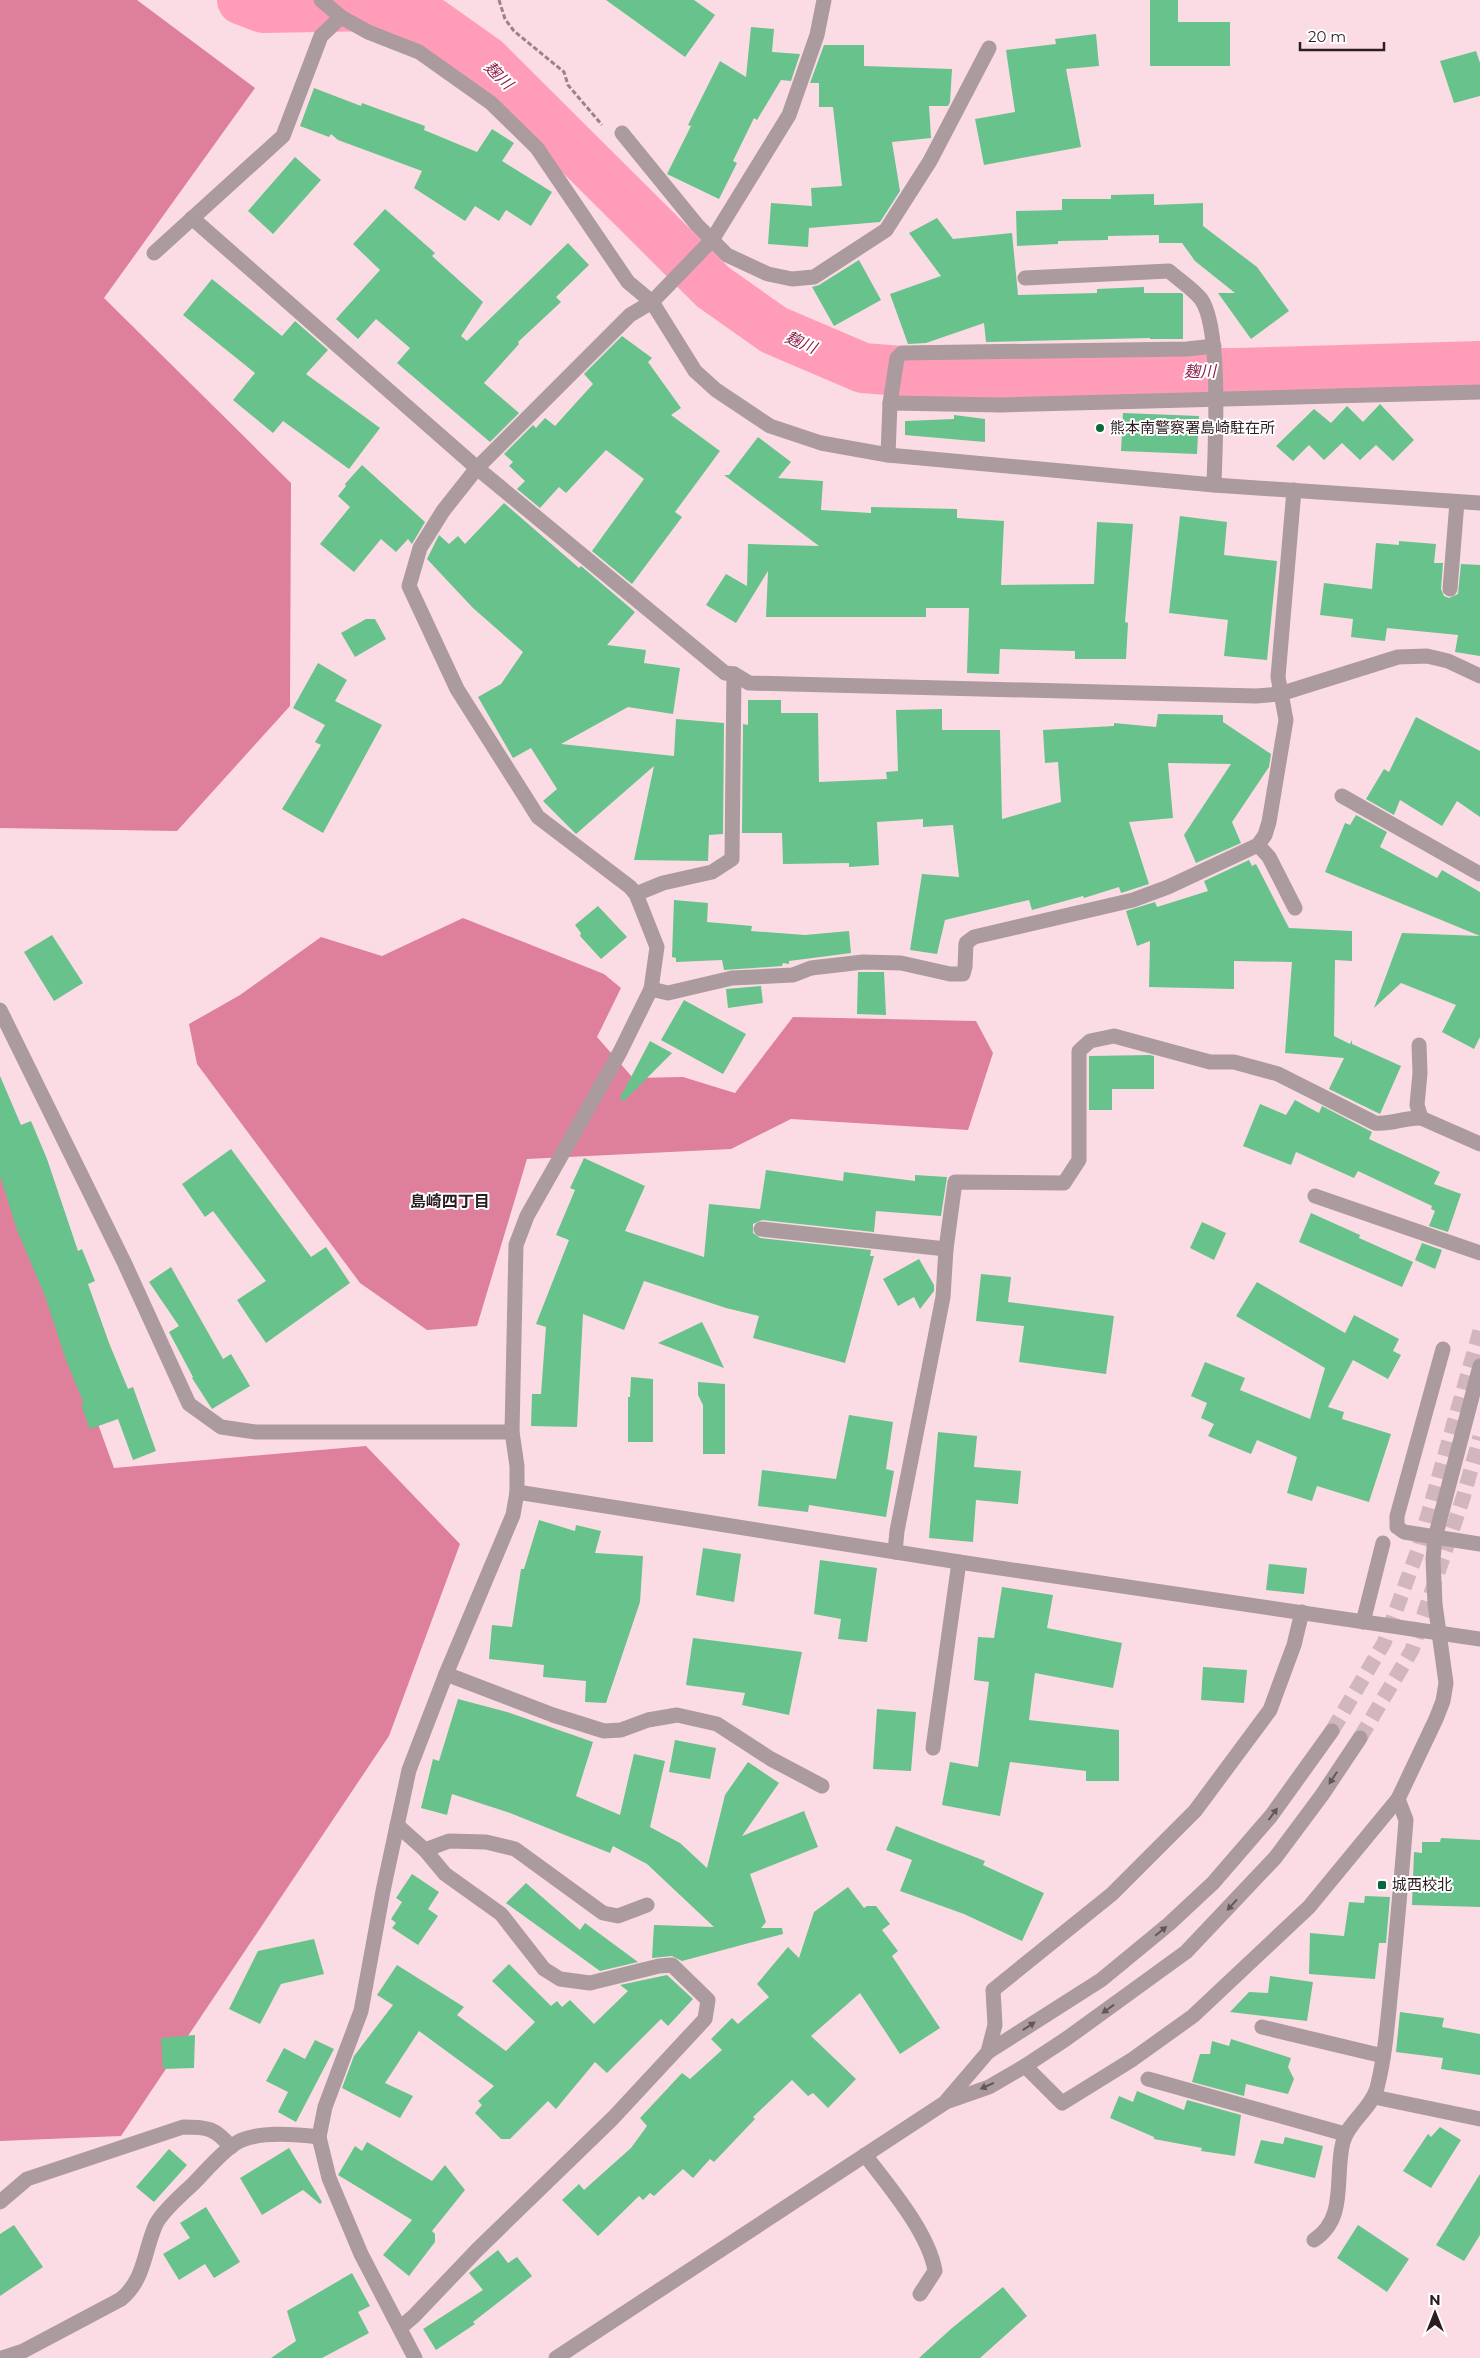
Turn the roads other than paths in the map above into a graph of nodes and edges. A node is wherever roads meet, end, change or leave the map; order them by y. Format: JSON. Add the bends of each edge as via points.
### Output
{"nodes":[{"id":1,"x":321,"y":0,"type":"edge"},
{"id":2,"x":824,"y":0,"type":"edge"},
{"id":3,"x":341,"y":17,"type":"junction"},
{"id":4,"x":989,"y":48,"type":"dead end"},
{"id":5,"x":622,"y":133,"type":"road end"},
{"id":6,"x":192,"y":218,"type":"junction"},
{"id":7,"x":709,"y":245,"type":"junction"},
{"id":8,"x":154,"y":253,"type":"dead end"},
{"id":9,"x":1025,"y":278,"type":"dead end"},
{"id":10,"x":652,"y":302,"type":"junction"},
{"id":11,"x":1214,"y":350,"type":"junction"},
{"id":12,"x":1480,"y":392,"type":"edge"},
{"id":13,"x":891,"y":396,"type":"junction"},
{"id":14,"x":1215,"y":396,"type":"junction"},
{"id":15,"x":888,"y":455,"type":"junction"},
{"id":16,"x":477,"y":468,"type":"junction"},
{"id":17,"x":1214,"y":485,"type":"junction"},
{"id":18,"x":1294,"y":490,"type":"junction"},
{"id":19,"x":1457,"y":502,"type":"junction"},
{"id":20,"x":1480,"y":503,"type":"edge"},
{"id":21,"x":1450,"y":590,"type":"dead end"},
{"id":22,"x":734,"y":674,"type":"junction"},
{"id":23,"x":1480,"y":676,"type":"edge"},
{"id":24,"x":1280,"y":694,"type":"junction"},
{"id":25,"x":1342,"y":796,"type":"dead end"},
{"id":26,"x":1258,"y":845,"type":"junction"},
{"id":27,"x":1480,"y":874,"type":"edge"},
{"id":28,"x":636,"y":894,"type":"junction"},
{"id":29,"x":1295,"y":908,"type":"dead end"},
{"id":30,"x":651,"y":989,"type":"junction"},
{"id":31,"x":0,"y":1010,"type":"edge"},
{"id":32,"x":1419,"y":1045,"type":"dead end"},
{"id":33,"x":1422,"y":1118,"type":"junction"},
{"id":34,"x":1480,"y":1144,"type":"edge"},
{"id":35,"x":1315,"y":1196,"type":"dead end"},
{"id":36,"x":760,"y":1229,"type":"dead end"},
{"id":37,"x":946,"y":1249,"type":"junction"},
{"id":38,"x":1480,"y":1253,"type":"edge"},
{"id":39,"x":1443,"y":1349,"type":"dead end"},
{"id":40,"x":1480,"y":1366,"type":"edge"},
{"id":41,"x":1476,"y":1400,"type":"edge"},
{"id":42,"x":512,"y":1432,"type":"junction"},
{"id":43,"x":518,"y":1492,"type":"junction"},
{"id":44,"x":1435,"y":1538,"type":"junction"},
{"id":45,"x":1383,"y":1543,"type":"dead end"},
{"id":46,"x":1480,"y":1544,"type":"edge"},
{"id":47,"x":895,"y":1552,"type":"junction"},
{"id":48,"x":959,"y":1562,"type":"junction"},
{"id":49,"x":1302,"y":1612,"type":"junction"},
{"id":50,"x":1364,"y":1622,"type":"junction"},
{"id":51,"x":1440,"y":1633,"type":"junction"},
{"id":52,"x":1480,"y":1639,"type":"edge"},
{"id":53,"x":446,"y":1674,"type":"junction"},
{"id":54,"x":1332,"y":1730,"type":"tunnel mouth"},
{"id":55,"x":1360,"y":1738,"type":"tunnel mouth"},
{"id":56,"x":933,"y":1748,"type":"dead end"},
{"id":57,"x":822,"y":1786,"type":"dead end"},
{"id":58,"x":1398,"y":1799,"type":"junction"},
{"id":59,"x":397,"y":1825,"type":"junction"},
{"id":60,"x":425,"y":1850,"type":"junction"},
{"id":61,"x":647,"y":1905,"type":"dead end"},
{"id":62,"x":1262,"y":2027,"type":"dead end"},
{"id":63,"x":988,"y":2052,"type":"junction"},
{"id":64,"x":1383,"y":2056,"type":"junction"},
{"id":65,"x":1025,"y":2066,"type":"junction"},
{"id":66,"x":1148,"y":2079,"type":"dead end"},
{"id":67,"x":1374,"y":2097,"type":"junction"},
{"id":68,"x":946,"y":2102,"type":"junction"},
{"id":69,"x":1480,"y":2119,"type":"edge"},
{"id":70,"x":1345,"y":2134,"type":"junction"},
{"id":71,"x":319,"y":2137,"type":"junction"},
{"id":72,"x":231,"y":2147,"type":"junction"},
{"id":73,"x":865,"y":2155,"type":"junction"},
{"id":74,"x":0,"y":2202,"type":"edge"},
{"id":75,"x":1314,"y":2240,"type":"dead end"},
{"id":76,"x":920,"y":2294,"type":"dead end"},
{"id":77,"x":400,"y":2328,"type":"junction"},
{"id":78,"x":2,"y":2358,"type":"edge"},
{"id":79,"x":415,"y":2358,"type":"edge"},
{"id":80,"x":556,"y":2358,"type":"edge"}],
"edges":[{"from":1,"to":3,"type":"street"},
{"from":2,"to":7,"type":"street","via":[[817,35],[788,115]]},
{"from":3,"to":6,"type":"street","via":[[321,36],[283,136]]},
{"from":3,"to":10,"type":"street","via":[[368,32],[419,52],[491,103],[537,148],[628,282]]},
{"from":4,"to":7,"type":"street","via":[[930,161],[886,230],[814,277],[792,279],[768,274]]},
{"from":5,"to":7,"type":"street"},
{"from":6,"to":8,"type":"street"},
{"from":6,"to":16,"type":"street"},
{"from":7,"to":10,"type":"street"},
{"from":9,"to":11,"type":"street","via":[[1169,271],[1201,300],[1209,318]]},
{"from":10,"to":15,"type":"street","via":[[695,371],[716,390],[762,421],[821,443]]},
{"from":10,"to":16,"type":"street","via":[[630,315]]},
{"from":11,"to":13,"type":"street","via":[[902,353],[897,358]]},
{"from":11,"to":14,"type":"street"},
{"from":12,"to":14,"type":"street"},
{"from":13,"to":14,"type":"street","via":[[1002,405]]},
{"from":13,"to":15,"type":"street"},
{"from":14,"to":17,"type":"street"},
{"from":15,"to":17,"type":"street"},
{"from":16,"to":22,"type":"street","via":[[725,673]]},
{"from":16,"to":28,"type":"street","via":[[443,511],[420,548],[409,586],[458,690],[538,816]]},
{"from":17,"to":18,"type":"street"},
{"from":18,"to":19,"type":"street"},
{"from":18,"to":24,"type":"street","via":[[1278,677]]},
{"from":19,"to":20,"type":"street"},
{"from":19,"to":21,"type":"street"},
{"from":22,"to":24,"type":"street","via":[[749,683]]},
{"from":22,"to":28,"type":"street","via":[[732,859],[712,872],[664,883]]},
{"from":23,"to":24,"type":"street","via":[[1448,661],[1427,656],[1398,657]]},
{"from":24,"to":26,"type":"street","via":[[1286,720],[1269,822]]},
{"from":25,"to":27,"type":"street"},
{"from":26,"to":29,"type":"street","via":[[1269,857]]},
{"from":26,"to":30,"type":"street","via":[[1133,900],[974,937],[966,943],[962,974],[901,963],[863,962],[811,968],[793,975],[732,978],[668,993]]},
{"from":28,"to":30,"type":"street","via":[[657,947]]},
{"from":30,"to":42,"type":"street","via":[[620,1052],[527,1216],[516,1245]]},
{"from":31,"to":42,"type":"street","via":[[124,1262],[189,1404],[222,1427],[256,1432]]},
{"from":32,"to":33,"type":"street","via":[[1417,1105]]},
{"from":33,"to":34,"type":"street"},
{"from":33,"to":37,"type":"street","via":[[1374,1123],[1278,1074],[1234,1062],[1210,1062],[1114,1036],[1090,1041],[1079,1051],[1079,1160],[1064,1183],[955,1182]]},
{"from":35,"to":38,"type":"street"},
{"from":36,"to":37,"type":"street"},
{"from":37,"to":47,"type":"street","via":[[943,1297]]},
{"from":39,"to":44,"type":"street","via":[[1397,1516],[1397,1527],[1404,1532]]},
{"from":40,"to":41,"type":"street"},
{"from":41,"to":44,"type":"street"},
{"from":42,"to":43,"type":"street","via":[[518,1466]]},
{"from":43,"to":47,"type":"street"},
{"from":43,"to":53,"type":"street","via":[[513,1515]]},
{"from":44,"to":46,"type":"street"},
{"from":44,"to":51,"type":"street","via":[[1435,1604]]},
{"from":45,"to":50,"type":"street"},
{"from":47,"to":48,"type":"street"},
{"from":48,"to":49,"type":"street"},
{"from":48,"to":56,"type":"street"},
{"from":49,"to":50,"type":"street"},
{"from":49,"to":63,"type":"street","via":[[1294,1646],[1270,1710],[1195,1811],[1112,1894],[992,1990],[995,2025]]},
{"from":50,"to":51,"type":"street"},
{"from":51,"to":52,"type":"street"},
{"from":51,"to":58,"type":"street","via":[[1446,1683],[1443,1701]]},
{"from":53,"to":57,"type":"street","via":[[553,1715],[604,1730],[621,1730],[648,1720],[677,1715],[717,1724],[771,1760]]},
{"from":53,"to":59,"type":"street","via":[[409,1770]]},
{"from":63,"to":54,"type":"street","one_way":true,"via":[[1101,1980],[1213,1883],[1271,1816]]},
{"from":55,"to":65,"type":"street","one_way":true,"via":[[1322,1796],[1275,1858],[1192,1946]]},
{"from":58,"to":64,"type":"street","via":[[1406,1820]]},
{"from":58,"to":65,"type":"street","via":[[1309,1907],[1193,2016],[1133,2060],[1062,2103]]},
{"from":59,"to":60,"type":"street"},
{"from":59,"to":71,"type":"street","via":[[361,2011],[325,2107]]},
{"from":60,"to":61,"type":"street","via":[[449,1841],[486,1842],[515,1849],[603,1913],[618,1916]]},
{"from":60,"to":77,"type":"street","via":[[445,1874],[501,1914],[544,1969],[560,1979],[590,1983],[672,1965],[708,2000],[705,2019],[612,2118]]},
{"from":62,"to":64,"type":"street"},
{"from":63,"to":68,"type":"street"},
{"from":64,"to":67,"type":"street"},
{"from":65,"to":68,"type":"street","one_way":true,"via":[[989,2087]]},
{"from":66,"to":70,"type":"street"},
{"from":67,"to":69,"type":"street"},
{"from":67,"to":70,"type":"street"},
{"from":68,"to":73,"type":"street"},
{"from":70,"to":75,"type":"street","via":[[1332,2223]]},
{"from":71,"to":72,"type":"street","via":[[297,2134],[253,2137]]},
{"from":71,"to":77,"type":"street","via":[[329,2178],[361,2254]]},
{"from":72,"to":74,"type":"street","via":[[219,2133],[204,2127],[183,2127],[36,2176],[20,2183]]},
{"from":72,"to":78,"type":"street","via":[[156,2223],[144,2266],[131,2291],[23,2351]]},
{"from":73,"to":76,"type":"street","via":[[899,2200],[932,2257],[935,2271]]},
{"from":73,"to":80,"type":"street"},
{"from":77,"to":79,"type":"street"}]}
